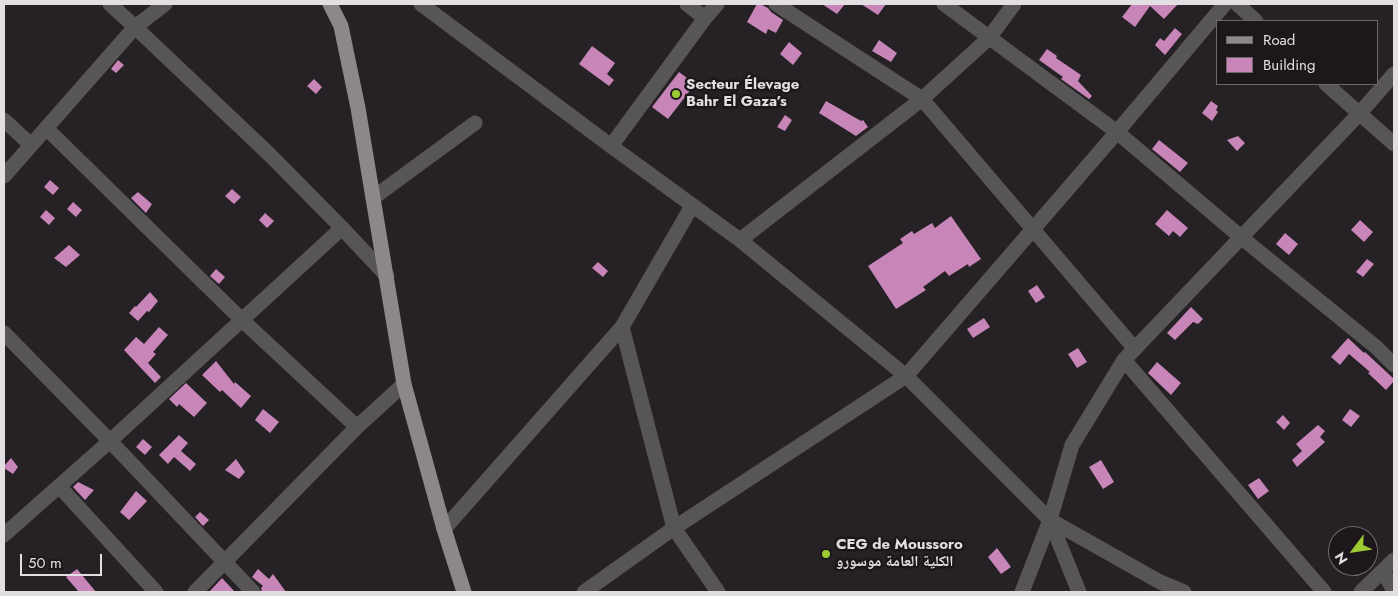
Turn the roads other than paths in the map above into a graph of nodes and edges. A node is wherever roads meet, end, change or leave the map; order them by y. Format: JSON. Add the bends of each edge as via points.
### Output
{"nodes":[{"id":1,"x":110,"y":4,"type":"edge"},
{"id":2,"x":165,"y":4,"type":"edge"},
{"id":3,"x":330,"y":4,"type":"edge"},
{"id":4,"x":340,"y":4,"type":"edge"},
{"id":5,"x":421,"y":4,"type":"edge"},
{"id":6,"x":687,"y":4,"type":"edge"},
{"id":7,"x":717,"y":4,"type":"edge"},
{"id":8,"x":776,"y":4,"type":"edge"},
{"id":9,"x":944,"y":4,"type":"edge"},
{"id":10,"x":1014,"y":4,"type":"edge"},
{"id":11,"x":1225,"y":4,"type":"edge"},
{"id":12,"x":1237,"y":4,"type":"edge"},
{"id":13,"x":705,"y":18,"type":"junction"},
{"id":14,"x":1255,"y":20,"type":"edge"},
{"id":15,"x":341,"y":26,"type":"junction"},
{"id":16,"x":135,"y":27,"type":"junction"},
{"id":17,"x":989,"y":38,"type":"junction"},
{"id":18,"x":1394,"y":74,"type":"edge"},
{"id":19,"x":1327,"y":85,"type":"edge"},
{"id":20,"x":922,"y":99,"type":"junction"},
{"id":21,"x":1359,"y":114,"type":"junction"},
{"id":22,"x":4,"y":120,"type":"edge"},
{"id":23,"x":475,"y":123,"type":"dead end"},
{"id":24,"x":46,"y":128,"type":"junction"},
{"id":25,"x":1117,"y":132,"type":"junction"},
{"id":26,"x":1394,"y":144,"type":"edge"},
{"id":27,"x":31,"y":145,"type":"junction"},
{"id":28,"x":611,"y":146,"type":"junction"},
{"id":29,"x":4,"y":176,"type":"edge"},
{"id":30,"x":374,"y":198,"type":"junction"},
{"id":31,"x":692,"y":206,"type":"junction"},
{"id":32,"x":342,"y":228,"type":"junction"},
{"id":33,"x":1032,"y":230,"type":"junction"},
{"id":34,"x":1242,"y":238,"type":"junction"},
{"id":35,"x":740,"y":240,"type":"junction"},
{"id":36,"x":387,"y":276,"type":"junction"},
{"id":37,"x":242,"y":320,"type":"junction"},
{"id":38,"x":622,"y":327,"type":"junction"},
{"id":39,"x":4,"y":333,"type":"edge"},
{"id":40,"x":1130,"y":354,"type":"junction"},
{"id":41,"x":1394,"y":365,"type":"edge"},
{"id":42,"x":906,"y":376,"type":"junction"},
{"id":43,"x":404,"y":384,"type":"junction"},
{"id":44,"x":357,"y":427,"type":"junction"},
{"id":45,"x":110,"y":441,"type":"junction"},
{"id":46,"x":59,"y":486,"type":"junction"},
{"id":47,"x":1050,"y":520,"type":"junction"},
{"id":48,"x":444,"y":528,"type":"junction"},
{"id":49,"x":674,"y":528,"type":"junction"},
{"id":50,"x":4,"y":535,"type":"edge"},
{"id":51,"x":1394,"y":560,"type":"edge"},
{"id":52,"x":224,"y":561,"type":"junction"},
{"id":53,"x":1383,"y":571,"type":"junction"},
{"id":54,"x":1394,"y":591,"type":"edge"},
{"id":55,"x":156,"y":592,"type":"edge"},
{"id":56,"x":195,"y":592,"type":"edge"},
{"id":57,"x":253,"y":592,"type":"edge"},
{"id":58,"x":464,"y":592,"type":"edge"},
{"id":59,"x":584,"y":592,"type":"edge"},
{"id":60,"x":718,"y":592,"type":"edge"},
{"id":61,"x":1022,"y":592,"type":"edge"},
{"id":62,"x":1079,"y":592,"type":"edge"},
{"id":63,"x":1184,"y":592,"type":"edge"},
{"id":64,"x":1324,"y":592,"type":"edge"},
{"id":65,"x":1361,"y":592,"type":"edge"}],
"edges":[{"from":1,"to":16,"type":"street"},
{"from":2,"to":16,"type":"street"},
{"from":3,"to":15,"type":"main road"},
{"from":4,"to":15,"type":"street"},
{"from":5,"to":28,"type":"street"},
{"from":6,"to":13,"type":"street"},
{"from":7,"to":13,"type":"street"},
{"from":8,"to":20,"type":"street"},
{"from":9,"to":17,"type":"street"},
{"from":10,"to":17,"type":"street"},
{"from":11,"to":25,"type":"street"},
{"from":12,"to":14,"type":"street"},
{"from":13,"to":28,"type":"street"},
{"from":15,"to":30,"type":"main road"},
{"from":16,"to":24,"type":"street"},
{"from":16,"to":32,"type":"street"},
{"from":17,"to":20,"type":"street"},
{"from":17,"to":25,"type":"street"},
{"from":18,"to":21,"type":"street"},
{"from":19,"to":21,"type":"street"},
{"from":20,"to":33,"type":"street"},
{"from":20,"to":35,"type":"street"},
{"from":21,"to":26,"type":"street"},
{"from":21,"to":34,"type":"street"},
{"from":22,"to":27,"type":"street"},
{"from":23,"to":30,"type":"street"},
{"from":24,"to":27,"type":"street"},
{"from":24,"to":37,"type":"street"},
{"from":25,"to":33,"type":"street"},
{"from":25,"to":34,"type":"street"},
{"from":27,"to":29,"type":"street"},
{"from":28,"to":31,"type":"street"},
{"from":30,"to":36,"type":"main road"},
{"from":31,"to":35,"type":"street"},
{"from":31,"to":38,"type":"street"},
{"from":32,"to":36,"type":"street"},
{"from":32,"to":37,"type":"street"},
{"from":33,"to":40,"type":"street"},
{"from":33,"to":42,"type":"street"},
{"from":34,"to":40,"type":"street"},
{"from":34,"to":41,"type":"street"},
{"from":35,"to":42,"type":"street"},
{"from":36,"to":43,"type":"main road"},
{"from":37,"to":44,"type":"street"},
{"from":37,"to":45,"type":"street"},
{"from":38,"to":48,"type":"street"},
{"from":38,"to":49,"type":"street"},
{"from":39,"to":45,"type":"street"},
{"from":40,"to":47,"type":"street","via":[[1072,445]]},
{"from":40,"to":64,"type":"street"},
{"from":42,"to":47,"type":"street"},
{"from":42,"to":49,"type":"street"},
{"from":43,"to":44,"type":"street"},
{"from":43,"to":48,"type":"main road"},
{"from":44,"to":52,"type":"street"},
{"from":45,"to":46,"type":"street"},
{"from":45,"to":52,"type":"street"},
{"from":46,"to":50,"type":"street"},
{"from":46,"to":55,"type":"street"},
{"from":47,"to":61,"type":"street"},
{"from":47,"to":62,"type":"street"},
{"from":47,"to":63,"type":"street","via":[[1160,582]]},
{"from":48,"to":58,"type":"main road"},
{"from":49,"to":59,"type":"street"},
{"from":49,"to":60,"type":"street"},
{"from":51,"to":53,"type":"street"},
{"from":52,"to":56,"type":"street"},
{"from":52,"to":57,"type":"street"},
{"from":53,"to":54,"type":"street"},
{"from":53,"to":65,"type":"street"}]}
